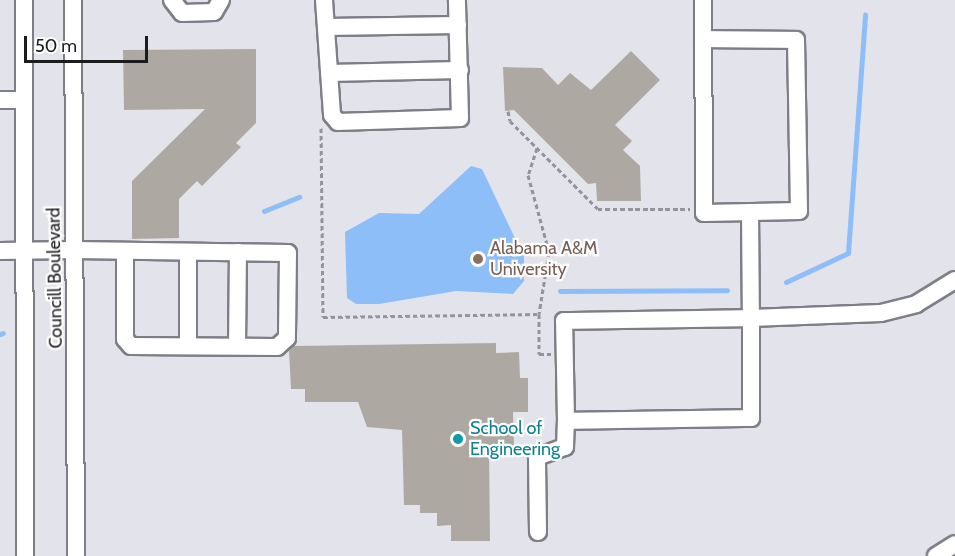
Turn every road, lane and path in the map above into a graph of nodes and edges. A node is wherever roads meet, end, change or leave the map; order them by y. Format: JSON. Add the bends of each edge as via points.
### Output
{"nodes":[{"id":1,"x":24,"y":0,"type":"edge"},
{"id":2,"x":73,"y":0,"type":"edge"},
{"id":3,"x":172,"y":0,"type":"edge"},
{"id":4,"x":221,"y":0,"type":"edge"},
{"id":5,"x":324,"y":0,"type":"edge"},
{"id":6,"x":457,"y":0,"type":"edge"},
{"id":7,"x":703,"y":0,"type":"edge"},
{"id":8,"x":458,"y":25,"type":"junction"},
{"id":9,"x":326,"y":27,"type":"junction"},
{"id":10,"x":703,"y":39,"type":"junction"},
{"id":11,"x":460,"y":70,"type":"junction"},
{"id":12,"x":329,"y":73,"type":"junction"},
{"id":13,"x":0,"y":100,"type":"edge"},
{"id":14,"x":23,"y":100,"type":"junction"},
{"id":15,"x":508,"y":111,"type":"dead end"},
{"id":16,"x":320,"y":114,"type":"dead end"},
{"id":17,"x":537,"y":148,"type":"junction"},
{"id":18,"x":691,"y":209,"type":"dead end"},
{"id":19,"x":750,"y":212,"type":"junction"},
{"id":20,"x":0,"y":250,"type":"edge"},
{"id":21,"x":24,"y":250,"type":"junction"},
{"id":22,"x":74,"y":250,"type":"junction"},
{"id":23,"x":125,"y":251,"type":"junction"},
{"id":24,"x":188,"y":252,"type":"junction"},
{"id":25,"x":238,"y":252,"type":"junction"},
{"id":26,"x":955,"y":280,"type":"edge"},
{"id":27,"x":539,"y":314,"type":"junction"},
{"id":28,"x":751,"y":318,"type":"junction"},
{"id":29,"x":188,"y":346,"type":"junction"},
{"id":30,"x":237,"y":346,"type":"junction"},
{"id":31,"x":552,"y":365,"type":"dead end"},
{"id":32,"x":566,"y":421,"type":"junction"},
{"id":33,"x":538,"y":532,"type":"dead end"},
{"id":34,"x":955,"y":544,"type":"edge"},
{"id":35,"x":25,"y":556,"type":"edge"},
{"id":36,"x":76,"y":556,"type":"edge"},
{"id":37,"x":936,"y":556,"type":"edge"}],
"edges":[{"from":1,"to":14,"type":"street","name":"Councill Boulevard"},
{"from":2,"to":22,"type":"street","name":"Councill Boulevard"},
{"from":3,"to":4,"type":"street","via":[[182,13],[214,12]]},
{"from":5,"to":9,"type":"street"},
{"from":6,"to":8,"type":"street"},
{"from":7,"to":10,"type":"street"},
{"from":8,"to":9,"type":"street"},
{"from":8,"to":11,"type":"street"},
{"from":9,"to":12,"type":"street"},
{"from":10,"to":19,"type":"street","via":[[704,213]]},
{"from":10,"to":19,"type":"street","via":[[796,40],[799,211]]},
{"from":11,"to":12,"type":"street"},
{"from":11,"to":12,"type":"street","via":[[458,121],[338,122],[332,115]]},
{"from":13,"to":14,"type":"street"},
{"from":14,"to":21,"type":"street","name":"Councill Boulevard"},
{"from":15,"to":17,"type":"path","via":[[510,121]]},
{"from":16,"to":27,"type":"path","via":[[323,317]]},
{"from":17,"to":18,"type":"path","via":[[598,208]]},
{"from":17,"to":27,"type":"path","via":[[528,175],[549,252]]},
{"from":19,"to":28,"type":"street"},
{"from":20,"to":21,"type":"street"},
{"from":21,"to":22,"type":"street"},
{"from":21,"to":35,"type":"street","name":"Councill Boulevard"},
{"from":22,"to":23,"type":"street"},
{"from":22,"to":36,"type":"street","name":"Councill Boulevard"},
{"from":23,"to":24,"type":"street"},
{"from":23,"to":29,"type":"street","via":[[127,343]]},
{"from":24,"to":25,"type":"street"},
{"from":24,"to":29,"type":"street"},
{"from":25,"to":30,"type":"street"},
{"from":25,"to":30,"type":"street","via":[[288,253],[287,338],[277,347]]},
{"from":26,"to":28,"type":"street","via":[[916,304],[881,313]]},
{"from":27,"to":31,"type":"path","via":[[539,354],[551,354]]},
{"from":28,"to":32,"type":"street","via":[[752,418]]},
{"from":28,"to":32,"type":"street","via":[[564,321]]},
{"from":29,"to":30,"type":"street"},
{"from":32,"to":33,"type":"street","via":[[565,447],[537,457]]},
{"from":34,"to":37,"type":"street"}]}
